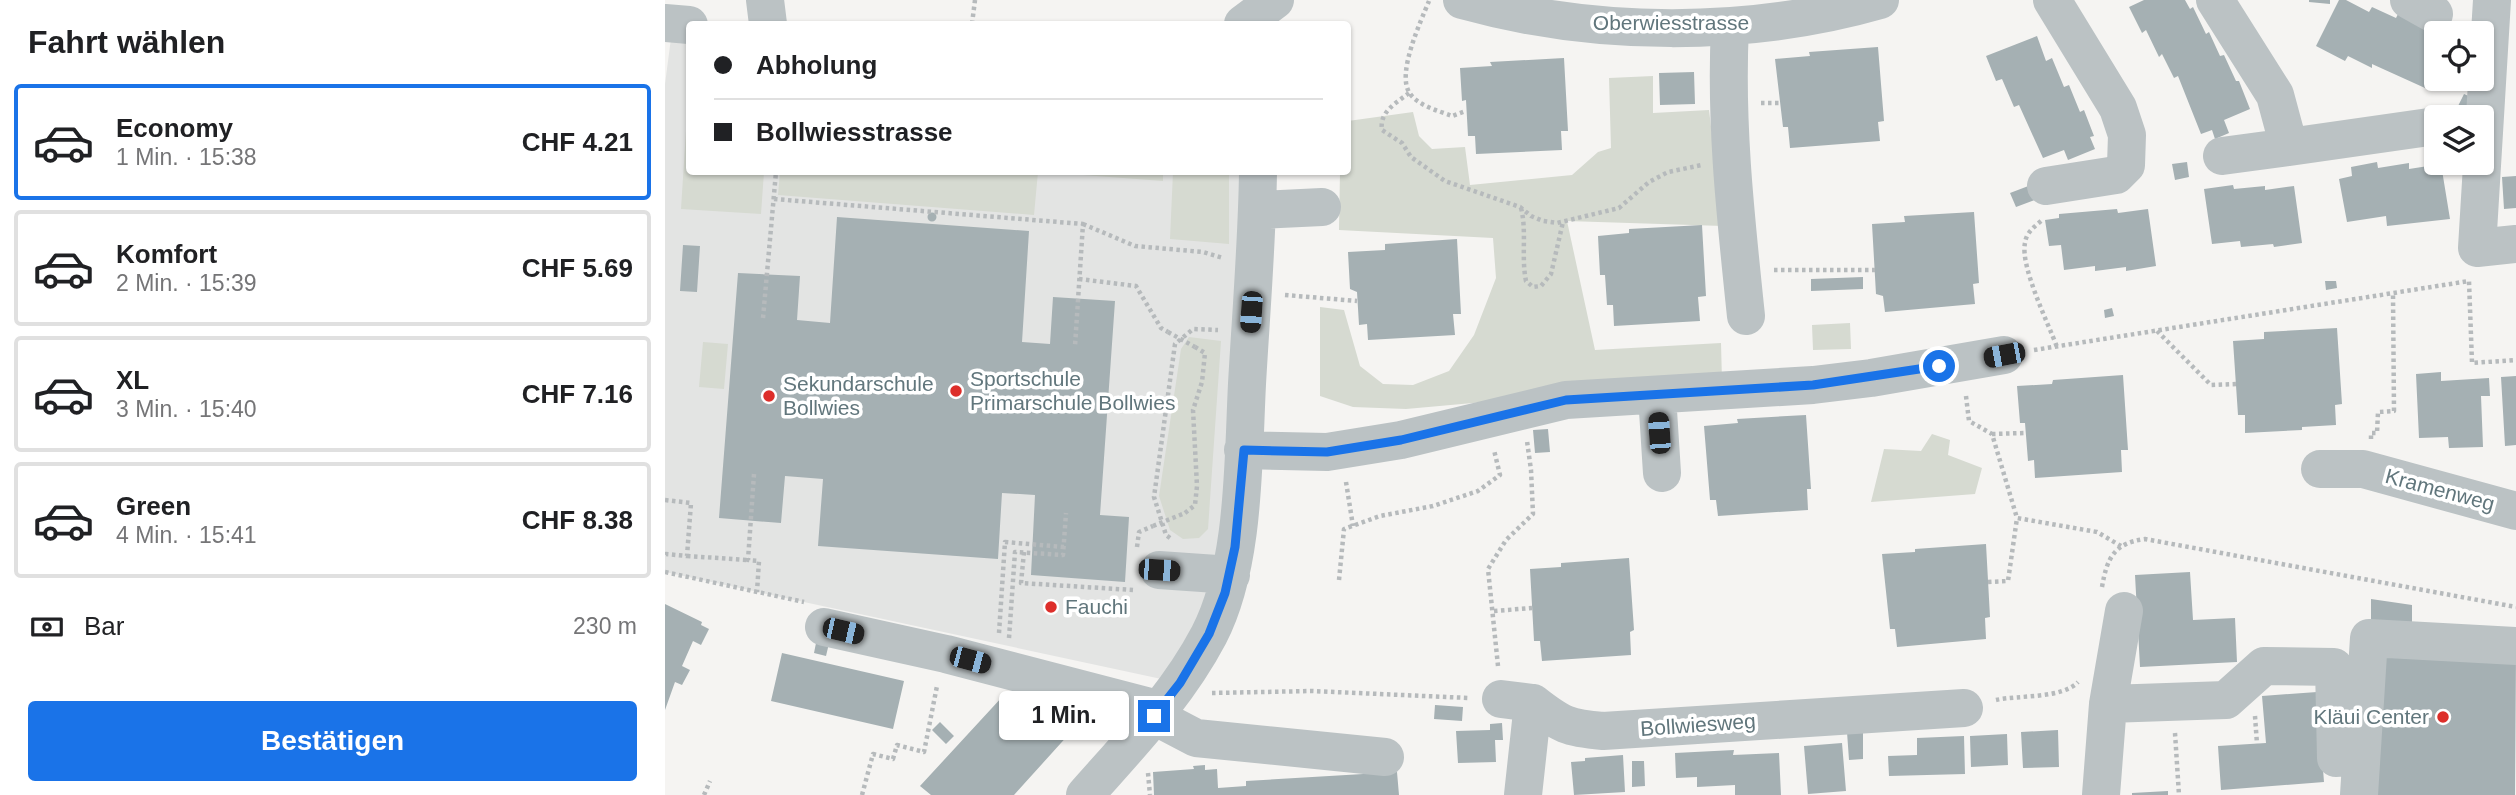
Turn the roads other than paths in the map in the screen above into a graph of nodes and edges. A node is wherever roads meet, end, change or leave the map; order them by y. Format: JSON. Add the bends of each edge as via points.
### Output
{"nodes":[{"id":1,"x":765,"y":0,"type":"edge"},
{"id":2,"x":1275,"y":0,"type":"edge"},
{"id":3,"x":1462,"y":0,"type":"edge"},
{"id":4,"x":1880,"y":0,"type":"edge"},
{"id":5,"x":2052,"y":0,"type":"edge"},
{"id":6,"x":2215,"y":0,"type":"edge"},
{"id":7,"x":2492,"y":0,"type":"edge"},
{"id":8,"x":1584,"y":11,"type":"edge"},
{"id":9,"x":768,"y":21,"type":"edge"},
{"id":10,"x":1247,"y":21,"type":"edge"},
{"id":11,"x":665,"y":23,"type":"edge"},
{"id":12,"x":686,"y":25,"type":"edge"},
{"id":13,"x":1730,"y":27,"type":"junction"},
{"id":14,"x":2424,"y":128,"type":"edge"},
{"id":15,"x":2289,"y":147,"type":"junction"},
{"id":16,"x":2222,"y":156,"type":"dead end"},
{"id":17,"x":1258,"y":175,"type":"edge"},
{"id":18,"x":2044,"y":203,"type":"road end"},
{"id":19,"x":1322,"y":207,"type":"dead end"},
{"id":20,"x":1257,"y":210,"type":"junction"},
{"id":21,"x":2516,"y":244,"type":"edge"},
{"id":22,"x":1746,"y":316,"type":"dead end"},
{"id":23,"x":2004,"y":355,"type":"road end"},
{"id":24,"x":1657,"y":395,"type":"junction"},
{"id":25,"x":1244,"y":450,"type":"junction"},
{"id":26,"x":2320,"y":469,"type":"dead end"},
{"id":27,"x":1662,"y":473,"type":"dead end"},
{"id":28,"x":2516,"y":511,"type":"edge"},
{"id":29,"x":1152,"y":562,"type":"road end"},
{"id":30,"x":1231,"y":575,"type":"junction"},
{"id":31,"x":2112,"y":603,"type":"road end"},
{"id":32,"x":824,"y":627,"type":"dead end"},
{"id":33,"x":2516,"y":646,"type":"edge"},
{"id":34,"x":1165,"y":703,"type":"junction"},
{"id":35,"x":2108,"y":704,"type":"junction"},
{"id":36,"x":1964,"y":708,"type":"road end"},
{"id":37,"x":1385,"y":757,"type":"dead end"},
{"id":38,"x":2336,"y":758,"type":"dead end"},
{"id":39,"x":1085,"y":795,"type":"edge"},
{"id":40,"x":1523,"y":795,"type":"edge"},
{"id":41,"x":2101,"y":795,"type":"edge"},
{"id":42,"x":2358,"y":795,"type":"edge"}],
"edges":[{"from":1,"to":9,"type":"street"},
{"from":2,"to":10,"type":"street"},
{"from":3,"to":8,"type":"street","name":"Oberwiesstrasse","via":[[1488,7]]},
{"from":4,"to":13,"type":"street","name":"Oberwiesstrasse","via":[[1799,19]]},
{"from":5,"to":18,"type":"street","via":[[2118,108],[2127,135],[2126,165],[2116,174]]},
{"from":6,"to":15,"type":"street","via":[[2275,94]]},
{"from":7,"to":21,"type":"street","via":[[2477,248]]},
{"from":8,"to":13,"type":"street","name":"Oberwiesstrasse","via":[[1660,27]]},
{"from":11,"to":12,"type":"street"},
{"from":13,"to":22,"type":"street","via":[[1731,160]]},
{"from":14,"to":15,"type":"street"},
{"from":15,"to":16,"type":"street"},
{"from":17,"to":20,"type":"street"},
{"from":19,"to":20,"type":"street"},
{"from":20,"to":25,"type":"street"},
{"from":23,"to":24,"type":"street","via":[[1813,385]]},
{"from":24,"to":25,"type":"street","via":[[1566,400],[1401,440],[1327,452]]},
{"from":24,"to":27,"type":"street"},
{"from":25,"to":30,"type":"street"},
{"from":26,"to":28,"type":"street","name":"Kramenweg","via":[[2367,452]]},
{"from":29,"to":30,"type":"street"},
{"from":30,"to":34,"type":"street","via":[[1209,634]]},
{"from":31,"to":35,"type":"street"},
{"from":32,"to":34,"type":"street"},
{"from":33,"to":42,"type":"street","via":[[2369,638]]},
{"from":34,"to":37,"type":"street","via":[[1196,738]]},
{"from":34,"to":39,"type":"street"},
{"from":35,"to":38,"type":"street","via":[[2226,700],[2265,666],[2334,667]]},
{"from":35,"to":41,"type":"street"},
{"from":36,"to":40,"type":"street","name":"Bollwiesweg","via":[[1603,731],[1573,728],[1517,701]]}]}
